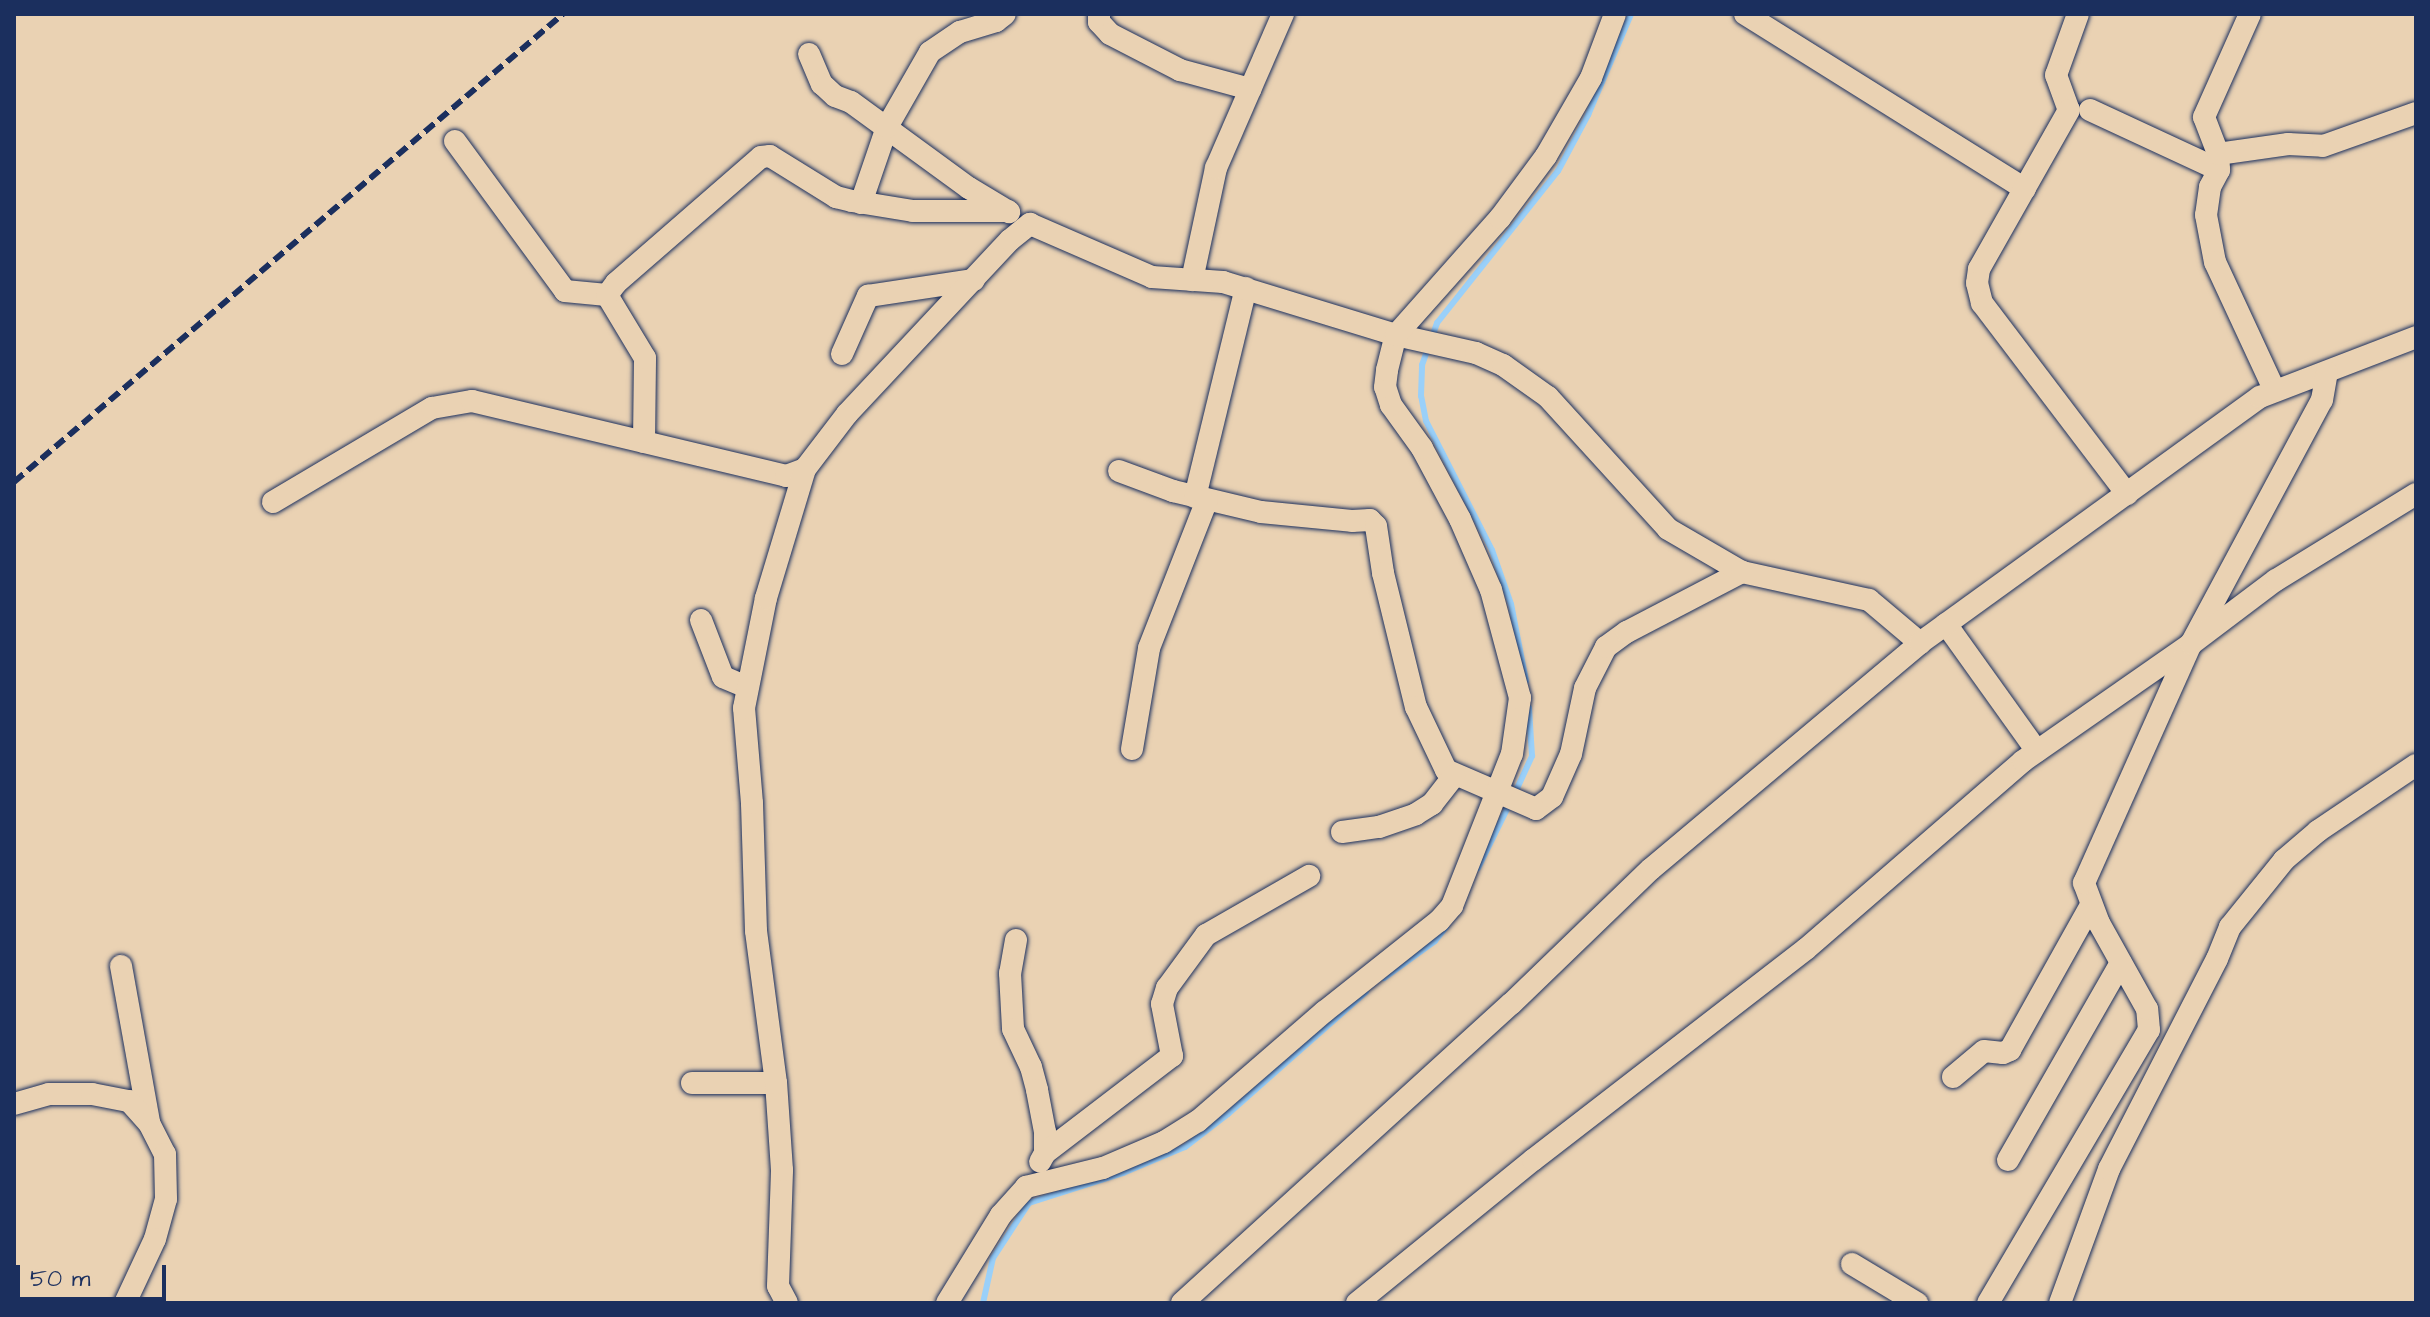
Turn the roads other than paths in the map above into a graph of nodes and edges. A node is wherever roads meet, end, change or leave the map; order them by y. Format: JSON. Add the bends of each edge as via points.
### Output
{"nodes":[{"id":1,"x":1005,"y":14,"type":"edge"},
{"id":2,"x":1099,"y":14,"type":"edge"},
{"id":3,"x":1615,"y":14,"type":"edge"},
{"id":4,"x":1745,"y":14,"type":"edge"},
{"id":5,"x":2078,"y":14,"type":"edge"},
{"id":6,"x":2250,"y":14,"type":"edge"},
{"id":7,"x":1278,"y":16,"type":"edge"},
{"id":8,"x":809,"y":54,"type":"dead end"},
{"id":9,"x":1250,"y":89,"type":"junction"},
{"id":10,"x":2090,"y":110,"type":"dead end"},
{"id":11,"x":2416,"y":113,"type":"edge"},
{"id":12,"x":887,"y":127,"type":"junction"},
{"id":13,"x":455,"y":141,"type":"dead end"},
{"id":14,"x":2219,"y":162,"type":"junction"},
{"id":15,"x":2025,"y":189,"type":"junction"},
{"id":16,"x":861,"y":203,"type":"junction"},
{"id":17,"x":1008,"y":211,"type":"junction"},
{"id":18,"x":1030,"y":224,"type":"junction"},
{"id":19,"x":974,"y":280,"type":"junction"},
{"id":20,"x":1192,"y":280,"type":"junction"},
{"id":21,"x":1246,"y":288,"type":"junction"},
{"id":22,"x":607,"y":295,"type":"junction"},
{"id":23,"x":1405,"y":337,"type":"junction"},
{"id":24,"x":2416,"y":337,"type":"edge"},
{"id":25,"x":842,"y":354,"type":"dead end"},
{"id":26,"x":2327,"y":372,"type":"junction"},
{"id":27,"x":2275,"y":391,"type":"junction"},
{"id":28,"x":644,"y":442,"type":"junction"},
{"id":29,"x":805,"y":469,"type":"junction"},
{"id":30,"x":1119,"y":471,"type":"dead end"},
{"id":31,"x":2127,"y":494,"type":"junction"},
{"id":32,"x":2416,"y":494,"type":"edge"},
{"id":33,"x":1201,"y":499,"type":"junction"},
{"id":34,"x":273,"y":502,"type":"dead end"},
{"id":35,"x":1742,"y":572,"type":"junction"},
{"id":36,"x":701,"y":620,"type":"dead end"},
{"id":37,"x":1946,"y":624,"type":"junction"},
{"id":38,"x":1920,"y":643,"type":"junction"},
{"id":39,"x":2191,"y":644,"type":"junction"},
{"id":40,"x":747,"y":687,"type":"junction"},
{"id":41,"x":1132,"y":749,"type":"dead end"},
{"id":42,"x":2037,"y":751,"type":"junction"},
{"id":43,"x":2416,"y":765,"type":"edge"},
{"id":44,"x":1454,"y":776,"type":"junction"},
{"id":45,"x":1501,"y":794,"type":"junction"},
{"id":46,"x":1342,"y":832,"type":"dead end"},
{"id":47,"x":1309,"y":876,"type":"dead end"},
{"id":48,"x":2091,"y":905,"type":"junction"},
{"id":49,"x":1016,"y":940,"type":"dead end"},
{"id":50,"x":2121,"y":963,"type":"junction"},
{"id":51,"x":121,"y":966,"type":"dead end"},
{"id":52,"x":1953,"y":1077,"type":"dead end"},
{"id":53,"x":692,"y":1083,"type":"dead end"},
{"id":54,"x":776,"y":1083,"type":"junction"},
{"id":55,"x":14,"y":1104,"type":"edge"},
{"id":56,"x":149,"y":1123,"type":"junction"},
{"id":57,"x":1045,"y":1153,"type":"junction"},
{"id":58,"x":2008,"y":1160,"type":"dead end"},
{"id":59,"x":1026,"y":1187,"type":"junction"},
{"id":60,"x":1852,"y":1264,"type":"dead end"},
{"id":61,"x":125,"y":1303,"type":"edge"},
{"id":62,"x":787,"y":1303,"type":"edge"},
{"id":63,"x":947,"y":1303,"type":"edge"},
{"id":64,"x":1182,"y":1303,"type":"edge"},
{"id":65,"x":1357,"y":1303,"type":"edge"},
{"id":66,"x":1917,"y":1303,"type":"edge"},
{"id":67,"x":1988,"y":1303,"type":"edge"},
{"id":68,"x":2060,"y":1303,"type":"edge"}],
"edges":[{"from":1,"to":12,"type":"street","via":[[960,32],[930,52]]},
{"from":2,"to":9,"type":"street","via":[[1110,34],[1180,70]]},
{"from":3,"to":23,"type":"street","via":[[1591,78],[1546,156]]},
{"from":4,"to":15,"type":"street"},
{"from":5,"to":15,"type":"street","via":[[2056,75],[2069,110]]},
{"from":6,"to":14,"type":"street","via":[[2204,117]]},
{"from":7,"to":9,"type":"street"},
{"from":8,"to":12,"type":"street","via":[[822,84]]},
{"from":9,"to":20,"type":"street","via":[[1216,168]]},
{"from":10,"to":14,"type":"street"},
{"from":11,"to":14,"type":"street","via":[[2323,146],[2288,144]]},
{"from":12,"to":16,"type":"street"},
{"from":12,"to":17,"type":"street"},
{"from":13,"to":22,"type":"street","via":[[565,291]]},
{"from":14,"to":27,"type":"street","via":[[2206,215],[2210,242]]},
{"from":15,"to":31,"type":"street","via":[[1979,269],[1978,292]]},
{"from":16,"to":17,"type":"street","via":[[924,212]]},
{"from":16,"to":22,"type":"street","via":[[836,197],[770,156],[761,157]]},
{"from":17,"to":18,"type":"street"},
{"from":18,"to":19,"type":"street"},
{"from":18,"to":20,"type":"street","via":[[1152,277]]},
{"from":19,"to":25,"type":"street","via":[[868,296]]},
{"from":19,"to":29,"type":"street","via":[[847,414]]},
{"from":20,"to":21,"type":"street"},
{"from":21,"to":23,"type":"street"},
{"from":21,"to":33,"type":"street"},
{"from":22,"to":28,"type":"street","via":[[645,358]]},
{"from":23,"to":35,"type":"street","via":[[1476,353],[1503,365],[1548,397],[1668,529]]},
{"from":23,"to":45,"type":"street","via":[[1385,387],[1460,519],[1491,590],[1515,673],[1520,698]]},
{"from":24,"to":26,"type":"street"},
{"from":26,"to":27,"type":"street"},
{"from":26,"to":39,"type":"street","via":[[2322,400]]},
{"from":27,"to":31,"type":"street"},
{"from":28,"to":29,"type":"street","via":[[786,476]]},
{"from":28,"to":34,"type":"street","via":[[472,401],[432,408]]},
{"from":29,"to":40,"type":"street","via":[[766,598]]},
{"from":30,"to":33,"type":"street"},
{"from":31,"to":37,"type":"street"},
{"from":32,"to":39,"type":"street","via":[[2276,580]]},
{"from":33,"to":41,"type":"street","via":[[1149,648]]},
{"from":33,"to":44,"type":"street","via":[[1270,514],[1370,520],[1376,526],[1416,707],[1446,770]]},
{"from":35,"to":38,"type":"street","via":[[1869,600]]},
{"from":35,"to":45,"type":"street","via":[[1606,647],[1585,688],[1576,739],[1552,797],[1536,809]]},
{"from":36,"to":40,"type":"street","via":[[723,677]]},
{"from":37,"to":38,"type":"street"},
{"from":37,"to":42,"type":"street"},
{"from":38,"to":64,"type":"street","via":[[1651,869]]},
{"from":39,"to":42,"type":"street"},
{"from":39,"to":48,"type":"street","via":[[2084,883]]},
{"from":40,"to":54,"type":"street","via":[[744,720],[756,931]]},
{"from":42,"to":65,"type":"street","via":[[1806,949]]},
{"from":43,"to":68,"type":"street","via":[[2284,860],[2230,927],[2109,1169]]},
{"from":44,"to":45,"type":"street"},
{"from":44,"to":46,"type":"street","via":[[1432,804],[1416,814]]},
{"from":45,"to":59,"type":"street","via":[[1452,906],[1439,921],[1198,1121],[1103,1168]]},
{"from":47,"to":57,"type":"street","via":[[1206,935],[1167,988],[1162,1004],[1172,1056]]},
{"from":48,"to":50,"type":"street"},
{"from":48,"to":52,"type":"street","via":[[2010,1050],[1984,1051]]},
{"from":49,"to":57,"type":"street","via":[[1010,973],[1013,1029],[1031,1067]]},
{"from":50,"to":58,"type":"street"},
{"from":50,"to":67,"type":"street","via":[[2147,1009],[2149,1030]]},
{"from":51,"to":56,"type":"street"},
{"from":53,"to":54,"type":"street"},
{"from":54,"to":62,"type":"street","via":[[782,1186],[778,1286]]},
{"from":55,"to":56,"type":"street","via":[[49,1094],[92,1094],[129,1101]]},
{"from":56,"to":61,"type":"street","via":[[165,1154],[166,1199],[155,1239]]},
{"from":57,"to":59,"type":"street"},
{"from":59,"to":63,"type":"street","via":[[1001,1215]]},
{"from":60,"to":66,"type":"street"}]}
